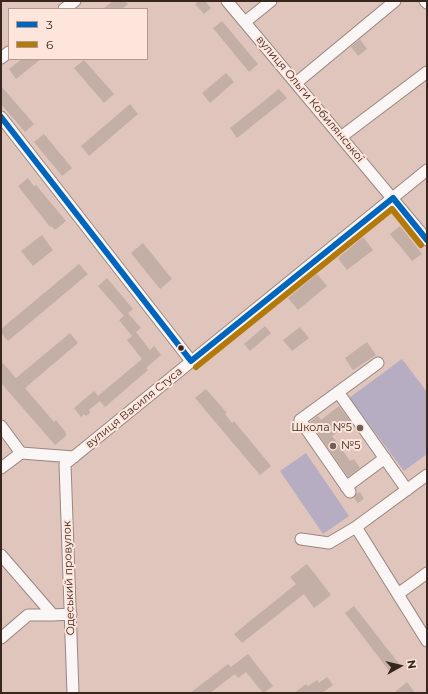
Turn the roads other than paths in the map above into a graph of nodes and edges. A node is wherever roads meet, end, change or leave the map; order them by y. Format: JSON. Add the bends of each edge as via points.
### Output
{"nodes":[{"id":1,"x":75,"y":1,"type":"edge"},
{"id":2,"x":227,"y":1,"type":"edge"},
{"id":3,"x":271,"y":1,"type":"edge"},
{"id":4,"x":395,"y":1,"type":"edge"},
{"id":5,"x":65,"y":8,"type":"edge"},
{"id":6,"x":245,"y":22,"type":"junction"},
{"id":7,"x":427,"y":72,"type":"edge"},
{"id":8,"x":296,"y":83,"type":"junction"},
{"id":9,"x":1,"y":117,"type":"edge"},
{"id":10,"x":341,"y":137,"type":"junction"},
{"id":11,"x":427,"y":170,"type":"edge"},
{"id":12,"x":392,"y":198,"type":"junction"},
{"id":13,"x":427,"y":240,"type":"edge"},
{"id":14,"x":191,"y":361,"type":"junction"},
{"id":15,"x":378,"y":363,"type":"dead end"},
{"id":16,"x":338,"y":392,"type":"junction"},
{"id":17,"x":1,"y":426,"type":"edge"},
{"id":18,"x":21,"y":453,"type":"junction"},
{"id":19,"x":385,"y":458,"type":"junction"},
{"id":20,"x":70,"y":460,"type":"junction"},
{"id":21,"x":1,"y":468,"type":"edge"},
{"id":22,"x":427,"y":475,"type":"edge"},
{"id":23,"x":407,"y":490,"type":"junction"},
{"id":24,"x":356,"y":527,"type":"junction"},
{"id":25,"x":301,"y":539,"type":"dead end"},
{"id":26,"x":1,"y":555,"type":"edge"},
{"id":27,"x":427,"y":573,"type":"edge"},
{"id":28,"x":398,"y":594,"type":"junction"},
{"id":29,"x":71,"y":614,"type":"junction"},
{"id":30,"x":53,"y":615,"type":"junction"},
{"id":31,"x":1,"y":638,"type":"edge"},
{"id":32,"x":427,"y":641,"type":"edge"},
{"id":33,"x":73,"y":693,"type":"edge"}],
"edges":[{"from":1,"to":5,"type":"street"},
{"from":2,"to":6,"type":"street","name":"вулиця Ольги Кобилянської"},
{"from":3,"to":6,"type":"street"},
{"from":4,"to":8,"type":"street"},
{"from":6,"to":8,"type":"street","name":"вулиця Ольги Кобилянської"},
{"from":7,"to":10,"type":"street"},
{"from":8,"to":10,"type":"street","name":"вулиця Ольги Кобилянської"},
{"from":9,"to":14,"type":"street"},
{"from":10,"to":12,"type":"street","name":"вулиця Ольги Кобилянської"},
{"from":11,"to":12,"type":"street","name":"вулиця Василя Стуса"},
{"from":12,"to":13,"type":"street","name":"вулиця Ольги Кобилянської"},
{"from":12,"to":14,"type":"street","name":"вулиця Василя Стуса"},
{"from":14,"to":20,"type":"street","name":"вулиця Василя Стуса"},
{"from":15,"to":16,"type":"street"},
{"from":16,"to":19,"type":"street"},
{"from":16,"to":19,"type":"street","via":[[300,420],[348,490]]},
{"from":17,"to":18,"type":"street"},
{"from":18,"to":20,"type":"street"},
{"from":18,"to":21,"type":"street"},
{"from":19,"to":23,"type":"street"},
{"from":20,"to":29,"type":"street","name":"Одеський провулок"},
{"from":22,"to":23,"type":"street"},
{"from":23,"to":24,"type":"street"},
{"from":24,"to":25,"type":"street","via":[[329,543]]},
{"from":24,"to":28,"type":"street"},
{"from":26,"to":30,"type":"street"},
{"from":27,"to":28,"type":"street"},
{"from":28,"to":32,"type":"street"},
{"from":29,"to":30,"type":"street"},
{"from":29,"to":33,"type":"street","name":"Одеський провулок"},
{"from":30,"to":31,"type":"street","via":[[28,615]]}]}
